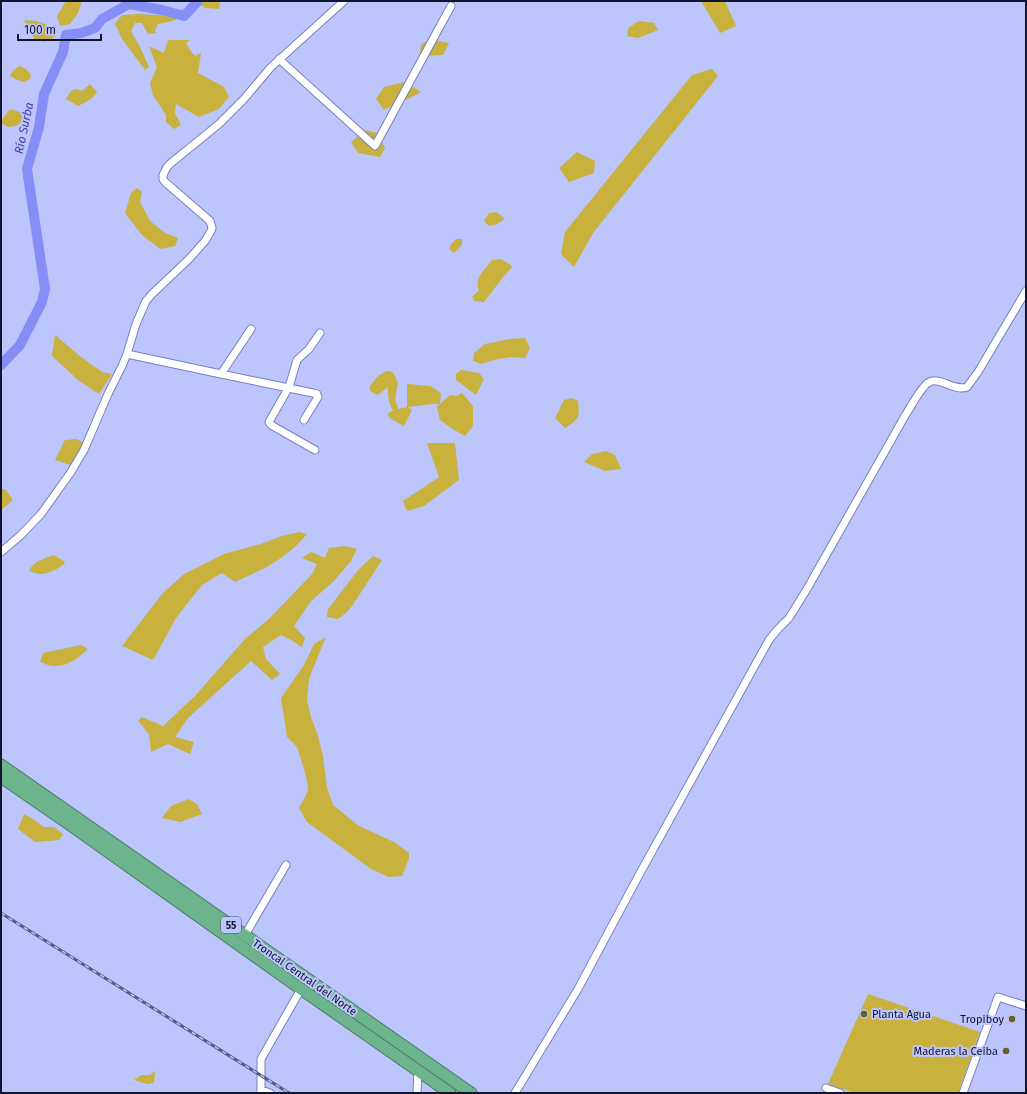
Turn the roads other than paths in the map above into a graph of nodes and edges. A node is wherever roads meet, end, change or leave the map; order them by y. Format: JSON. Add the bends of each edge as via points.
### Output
{"nodes":[{"id":1,"x":344,"y":1,"type":"edge"},
{"id":2,"x":451,"y":6,"type":"dead end"},
{"id":3,"x":280,"y":59,"type":"junction"},
{"id":4,"x":1026,"y":291,"type":"edge"},
{"id":5,"x":251,"y":329,"type":"dead end"},
{"id":6,"x":320,"y":334,"type":"dead end"},
{"id":7,"x":127,"y":354,"type":"junction"},
{"id":8,"x":221,"y":374,"type":"junction"},
{"id":9,"x":289,"y":387,"type":"junction"},
{"id":10,"x":304,"y":420,"type":"dead end"},
{"id":11,"x":315,"y":450,"type":"dead end"},
{"id":12,"x":1,"y":552,"type":"edge"},
{"id":13,"x":1,"y":764,"type":"edge"},
{"id":14,"x":1,"y":777,"type":"edge"},
{"id":15,"x":286,"y":865,"type":"dead end"},
{"id":16,"x":245,"y":935,"type":"junction"},
{"id":17,"x":301,"y":989,"type":"junction"},
{"id":18,"x":1026,"y":1006,"type":"edge"},
{"id":19,"x":418,"y":1072,"type":"junction"},
{"id":20,"x":826,"y":1088,"type":"dead end"},
{"id":21,"x":260,"y":1092,"type":"edge"},
{"id":22,"x":270,"y":1093,"type":"edge"},
{"id":23,"x":417,"y":1093,"type":"edge"},
{"id":24,"x":450,"y":1093,"type":"edge"},
{"id":25,"x":471,"y":1093,"type":"edge"},
{"id":26,"x":515,"y":1093,"type":"edge"},
{"id":27,"x":840,"y":1093,"type":"edge"},
{"id":28,"x":963,"y":1093,"type":"edge"}],
"edges":[{"from":1,"to":3,"type":"street"},
{"from":2,"to":3,"type":"street","via":[[375,146]]},
{"from":3,"to":7,"type":"street","via":[[233,110],[165,171],[165,182],[210,221],[212,228],[199,249],[146,301]]},
{"from":4,"to":26,"type":"street","via":[[983,365],[967,387],[959,389],[931,381],[924,386],[906,414],[800,600],[789,618],[769,640],[578,989]]},
{"from":5,"to":8,"type":"street"},
{"from":6,"to":9,"type":"street","via":[[309,350],[297,360]]},
{"from":7,"to":8,"type":"street"},
{"from":7,"to":12,"type":"street","via":[[84,450],[71,472],[41,514]]},
{"from":8,"to":9,"type":"street"},
{"from":9,"to":10,"type":"street","via":[[317,394],[318,397]]},
{"from":9,"to":11,"type":"street","via":[[269,422]]},
{"from":13,"to":16,"type":"highway","name":"Troncal Central del Norte","number":"55"},
{"from":14,"to":17,"type":"highway","name":"Troncal Central del Norte","number":"55"},
{"from":15,"to":16,"type":"street"},
{"from":16,"to":25,"type":"highway","name":"Troncal Central del Norte","number":"55"},
{"from":17,"to":19,"type":"highway","name":"Troncal Central del Norte","number":"55"},
{"from":17,"to":21,"type":"street","via":[[261,1059]]},
{"from":18,"to":28,"type":"street","via":[[998,996]]},
{"from":19,"to":23,"type":"street"},
{"from":19,"to":24,"type":"highway","name":"Troncal Central del Norte","number":"55"},
{"from":20,"to":27,"type":"street"},
{"from":21,"to":22,"type":"street"}]}
